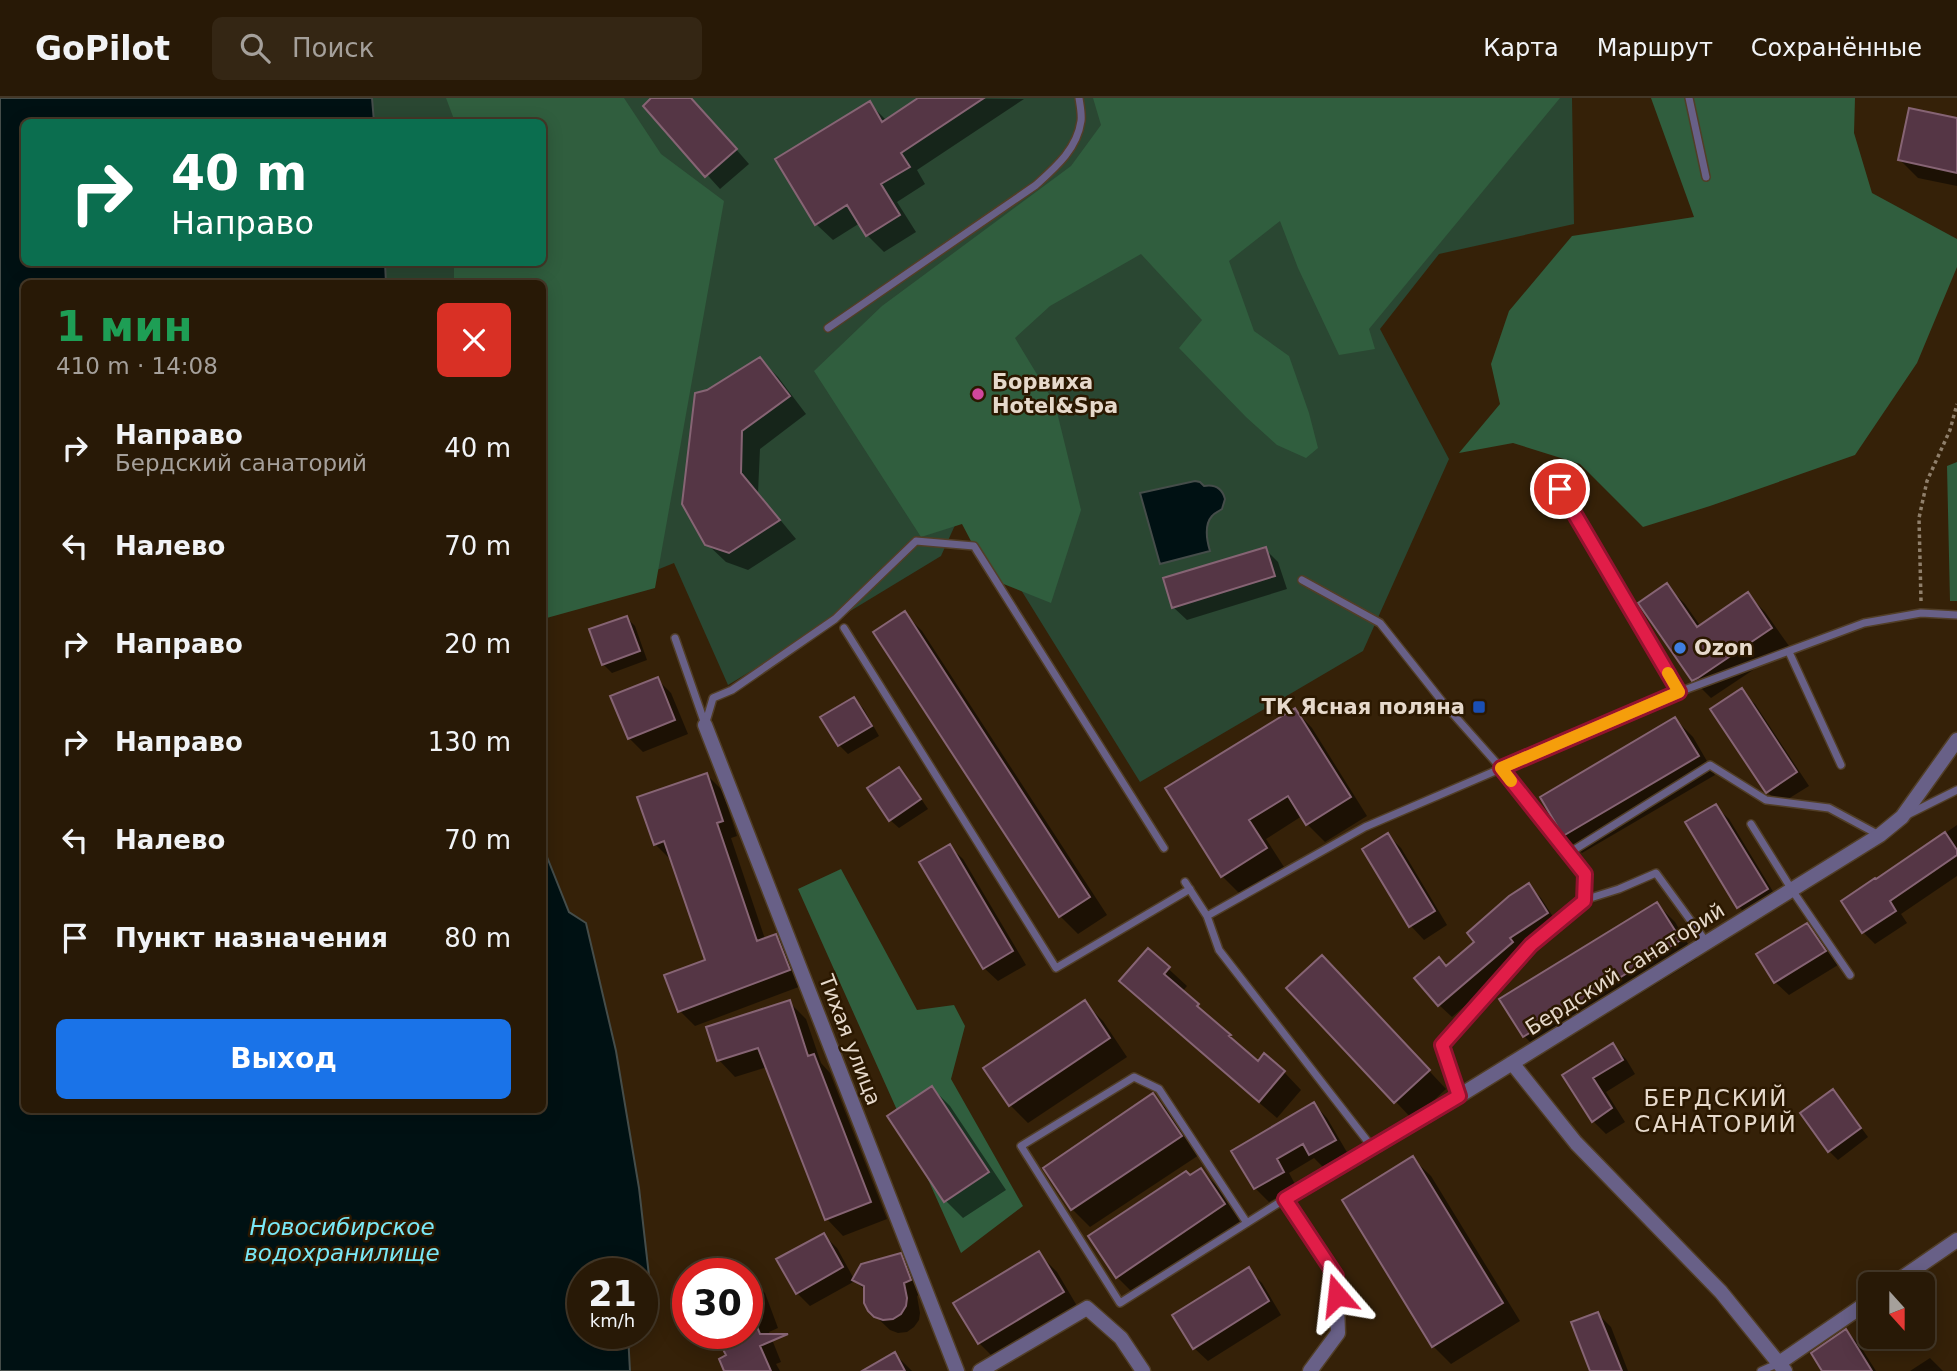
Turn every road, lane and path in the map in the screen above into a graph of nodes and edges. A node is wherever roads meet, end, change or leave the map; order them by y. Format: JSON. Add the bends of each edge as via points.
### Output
{"nodes":[{"id":1,"x":1079,"y":98,"type":"edge"},
{"id":2,"x":1689,"y":98,"type":"edge"},
{"id":3,"x":1706,"y":177,"type":"dead end"},
{"id":4,"x":828,"y":328,"type":"dead end"},
{"id":5,"x":1957,"y":404,"type":"edge"},
{"id":6,"x":1547,"y":467,"type":"dead end"},
{"id":7,"x":1302,"y":580,"type":"dead end"},
{"id":8,"x":1921,"y":613,"type":"junction"},
{"id":9,"x":1957,"y":615,"type":"edge"},
{"id":10,"x":844,"y":628,"type":"dead end"},
{"id":11,"x":675,"y":638,"type":"dead end"},
{"id":12,"x":1789,"y":652,"type":"junction"},
{"id":13,"x":1679,"y":692,"type":"junction"},
{"id":14,"x":705,"y":725,"type":"junction"},
{"id":15,"x":1957,"y":740,"type":"edge"},
{"id":16,"x":1841,"y":765,"type":"dead end"},
{"id":17,"x":1501,"y":768,"type":"junction"},
{"id":18,"x":1957,"y":790,"type":"edge"},
{"id":19,"x":1902,"y":817,"type":"junction"},
{"id":20,"x":1751,"y":824,"type":"dead end"},
{"id":21,"x":1880,"y":835,"type":"junction"},
{"id":22,"x":1164,"y":848,"type":"dead end"},
{"id":23,"x":1569,"y":853,"type":"junction"},
{"id":24,"x":1792,"y":890,"type":"junction"},
{"id":25,"x":1584,"y":901,"type":"junction"},
{"id":26,"x":1207,"y":916,"type":"junction"},
{"id":27,"x":1707,"y":943,"type":"junction"},
{"id":28,"x":1850,"y":975,"type":"dead end"},
{"id":29,"x":1512,"y":1063,"type":"junction"},
{"id":30,"x":1459,"y":1096,"type":"junction"},
{"id":31,"x":1372,"y":1147,"type":"junction"},
{"id":32,"x":1285,"y":1199,"type":"junction"},
{"id":33,"x":1247,"y":1223,"type":"junction"},
{"id":34,"x":1957,"y":1240,"type":"edge"},
{"id":35,"x":1910,"y":1272,"type":"edge"},
{"id":36,"x":1858,"y":1310,"type":"edge"},
{"id":37,"x":1782,"y":1367,"type":"edge"},
{"id":38,"x":957,"y":1371,"type":"edge"},
{"id":39,"x":979,"y":1371,"type":"edge"},
{"id":40,"x":1143,"y":1371,"type":"edge"},
{"id":41,"x":1310,"y":1371,"type":"edge"},
{"id":42,"x":1761,"y":1371,"type":"edge"}],
"edges":[{"from":1,"to":4,"type":"lane","via":[[1081,120],[1072,147],[1036,185]]},
{"from":2,"to":3,"type":"lane"},
{"from":5,"to":8,"type":"path","via":[[1951,430],[1927,481],[1919,518]]},
{"from":6,"to":13,"type":"lane"},
{"from":7,"to":17,"type":"lane","via":[[1380,622]]},
{"from":8,"to":9,"type":"lane"},
{"from":8,"to":12,"type":"lane","via":[[1864,623]]},
{"from":10,"to":26,"type":"lane","via":[[1056,968],[1188,886]]},
{"from":11,"to":14,"type":"lane"},
{"from":12,"to":13,"type":"lane"},
{"from":12,"to":16,"type":"lane"},
{"from":13,"to":17,"type":"lane"},
{"from":14,"to":22,"type":"lane","via":[[713,698],[732,690],[835,619],[916,541],[974,546]]},
{"from":14,"to":38,"type":"street","name":"Тихая улица"},
{"from":15,"to":19,"type":"street","name":"Бердский санаторий"},
{"from":17,"to":23,"type":"lane"},
{"from":17,"to":26,"type":"lane","via":[[1365,827]]},
{"from":18,"to":19,"type":"lane"},
{"from":19,"to":21,"type":"street","name":"Бердский санаторий"},
{"from":20,"to":24,"type":"lane"},
{"from":21,"to":23,"type":"lane","via":[[1829,808],[1766,800],[1710,765]]},
{"from":21,"to":24,"type":"street","name":"Бердский санаторий"},
{"from":23,"to":25,"type":"lane","via":[[1585,874]]},
{"from":24,"to":27,"type":"street","name":"Бердский санаторий"},
{"from":24,"to":28,"type":"lane"},
{"from":25,"to":27,"type":"lane","via":[[1656,873]]},
{"from":25,"to":30,"type":"lane","via":[[1531,945],[1442,1045]]},
{"from":26,"to":31,"type":"lane","via":[[1219,950]]},
{"from":27,"to":29,"type":"street","name":"Бердский санаторий"},
{"from":29,"to":30,"type":"street","name":"Бердский санаторий"},
{"from":29,"to":37,"type":"street","via":[[1576,1143],[1721,1292]]},
{"from":30,"to":31,"type":"street","name":"Бердский санаторий"},
{"from":31,"to":32,"type":"street","name":"Бердский санаторий"},
{"from":32,"to":33,"type":"lane"},
{"from":32,"to":41,"type":"street","via":[[1336,1276],[1339,1333]]},
{"from":33,"to":33,"type":"lane","via":[[1120,1303],[1021,1146],[1134,1077],[1159,1090]]},
{"from":34,"to":35,"type":"street"},
{"from":36,"to":37,"type":"street"},
{"from":37,"to":42,"type":"lane"},
{"from":39,"to":40,"type":"street","via":[[1087,1308],[1121,1338]]}]}
